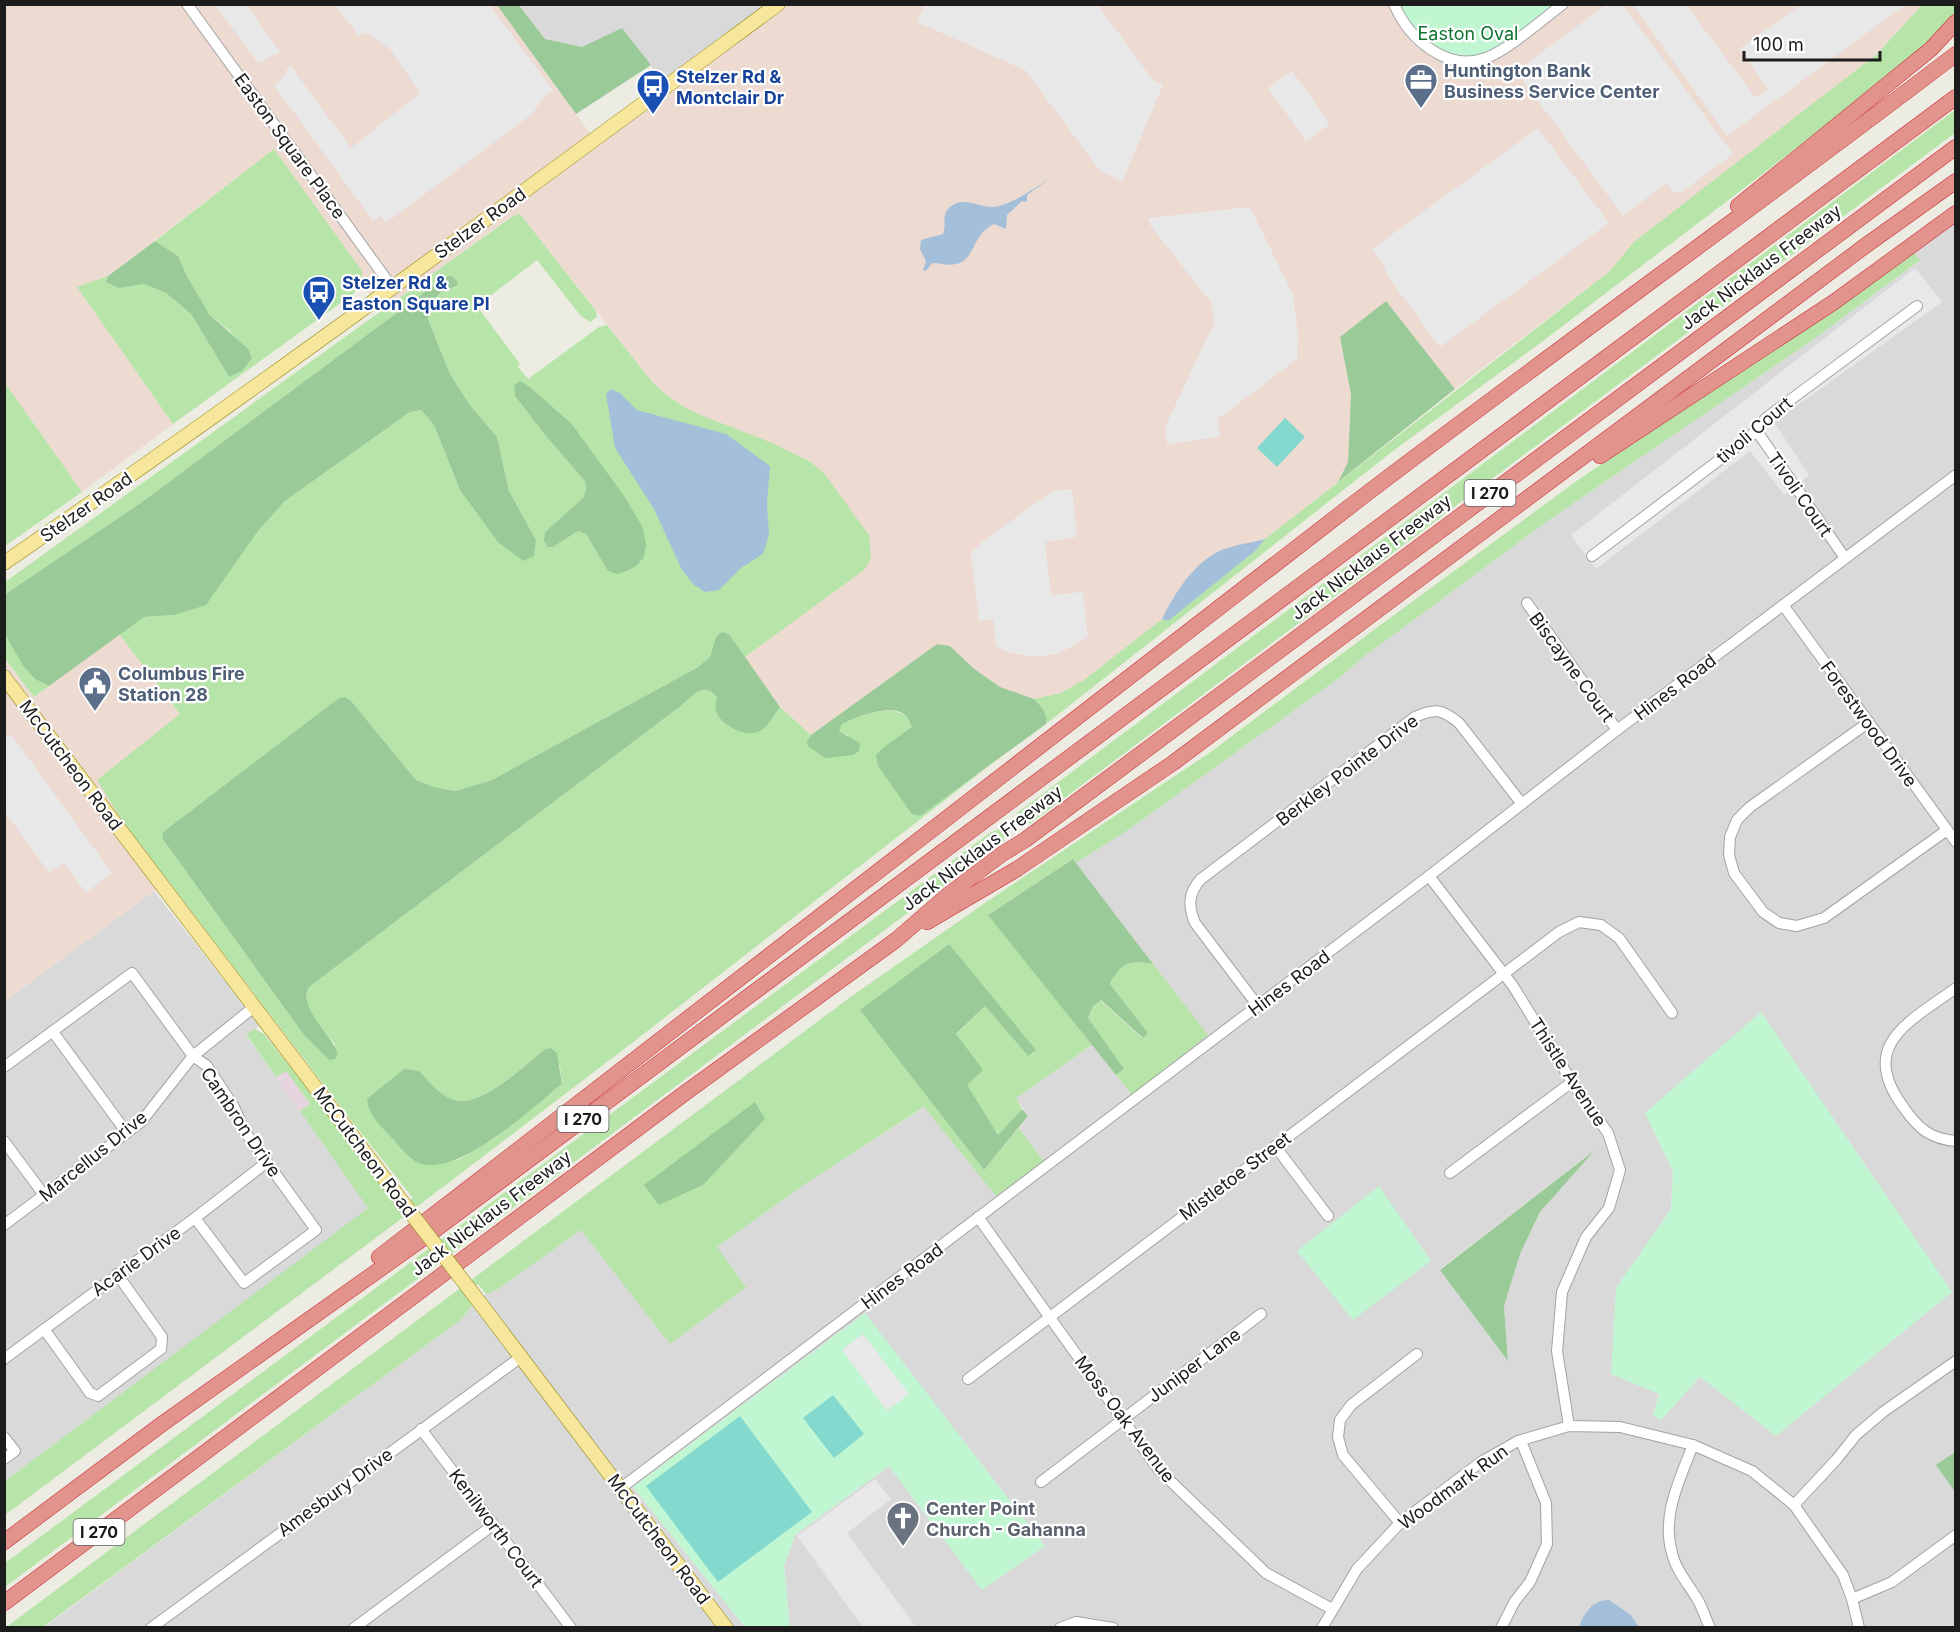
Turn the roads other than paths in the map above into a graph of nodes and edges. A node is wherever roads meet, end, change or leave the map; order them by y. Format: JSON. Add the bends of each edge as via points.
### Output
{"nodes":[{"id":1,"x":187,"y":4,"type":"edge"},
{"id":2,"x":778,"y":4,"type":"edge"},
{"id":3,"x":1394,"y":4,"type":"edge"},
{"id":4,"x":1563,"y":4,"type":"edge"},
{"id":5,"x":1956,"y":22,"type":"edge"},
{"id":6,"x":1956,"y":54,"type":"edge"},
{"id":7,"x":1956,"y":97,"type":"edge"},
{"id":8,"x":1956,"y":147,"type":"edge"},
{"id":9,"x":1956,"y":181,"type":"edge"},
{"id":10,"x":1956,"y":213,"type":"edge"},
{"id":11,"x":392,"y":286,"type":"junction"},
{"id":12,"x":1917,"y":306,"type":"dead end"},
{"id":13,"x":1756,"y":430,"type":"junction"},
{"id":14,"x":1956,"y":475,"type":"edge"},
{"id":15,"x":1363,"y":496,"type":"junction"},
{"id":16,"x":1506,"y":515,"type":"junction"},
{"id":17,"x":1592,"y":556,"type":"dead end"},
{"id":18,"x":1845,"y":558,"type":"junction"},
{"id":19,"x":4,"y":564,"type":"edge"},
{"id":20,"x":1527,"y":603,"type":"dead end"},
{"id":21,"x":1783,"y":605,"type":"junction"},
{"id":22,"x":4,"y":677,"type":"edge"},
{"id":23,"x":1869,"y":722,"type":"junction"},
{"id":24,"x":1617,"y":730,"type":"junction"},
{"id":25,"x":1522,"y":804,"type":"junction"},
{"id":26,"x":1947,"y":830,"type":"junction"},
{"id":27,"x":1956,"y":842,"type":"edge"},
{"id":28,"x":1430,"y":876,"type":"junction"},
{"id":29,"x":896,"y":940,"type":"junction"},
{"id":30,"x":1503,"y":974,"type":"junction"},
{"id":31,"x":1956,"y":988,"type":"edge"},
{"id":32,"x":1258,"y":1006,"type":"junction"},
{"id":33,"x":254,"y":1008,"type":"junction"},
{"id":34,"x":1672,"y":1013,"type":"dead end"},
{"id":35,"x":53,"y":1032,"type":"junction"},
{"id":36,"x":194,"y":1056,"type":"junction"},
{"id":37,"x":4,"y":1067,"type":"edge"},
{"id":38,"x":1572,"y":1082,"type":"junction"},
{"id":39,"x":127,"y":1133,"type":"junction"},
{"id":40,"x":4,"y":1141,"type":"edge"},
{"id":41,"x":1956,"y":1141,"type":"edge"},
{"id":42,"x":1275,"y":1146,"type":"junction"},
{"id":43,"x":267,"y":1162,"type":"junction"},
{"id":44,"x":1450,"y":1173,"type":"dead end"},
{"id":45,"x":44,"y":1195,"type":"junction"},
{"id":46,"x":1328,"y":1216,"type":"dead end"},
{"id":47,"x":195,"y":1218,"type":"junction"},
{"id":48,"x":978,"y":1218,"type":"junction"},
{"id":49,"x":4,"y":1225,"type":"edge"},
{"id":50,"x":117,"y":1274,"type":"junction"},
{"id":51,"x":1261,"y":1314,"type":"dead end"},
{"id":52,"x":1049,"y":1317,"type":"junction"},
{"id":53,"x":44,"y":1329,"type":"junction"},
{"id":54,"x":1417,"y":1354,"type":"dead end"},
{"id":55,"x":521,"y":1357,"type":"junction"},
{"id":56,"x":4,"y":1359,"type":"edge"},
{"id":57,"x":1956,"y":1361,"type":"edge"},
{"id":58,"x":968,"y":1379,"type":"dead end"},
{"id":59,"x":1123,"y":1420,"type":"junction"},
{"id":60,"x":162,"y":1424,"type":"junction"},
{"id":61,"x":1569,"y":1426,"type":"junction"},
{"id":62,"x":421,"y":1429,"type":"junction"},
{"id":63,"x":4,"y":1437,"type":"edge"},
{"id":64,"x":1521,"y":1441,"type":"junction"},
{"id":65,"x":1693,"y":1445,"type":"junction"},
{"id":66,"x":4,"y":1459,"type":"edge"},
{"id":67,"x":1041,"y":1482,"type":"dead end"},
{"id":68,"x":621,"y":1488,"type":"junction"},
{"id":69,"x":1794,"y":1505,"type":"junction"},
{"id":70,"x":1400,"y":1523,"type":"junction"},
{"id":71,"x":493,"y":1525,"type":"junction"},
{"id":72,"x":1956,"y":1535,"type":"edge"},
{"id":73,"x":4,"y":1542,"type":"edge"},
{"id":74,"x":1852,"y":1599,"type":"junction"},
{"id":75,"x":4,"y":1603,"type":"edge"},
{"id":76,"x":1332,"y":1609,"type":"junction"},
{"id":77,"x":566,"y":1626,"type":"edge"},
{"id":78,"x":151,"y":1628,"type":"edge"},
{"id":79,"x":354,"y":1628,"type":"edge"},
{"id":80,"x":726,"y":1628,"type":"edge"},
{"id":81,"x":1060,"y":1628,"type":"edge"},
{"id":82,"x":1113,"y":1628,"type":"edge"},
{"id":83,"x":1322,"y":1628,"type":"edge"},
{"id":84,"x":1502,"y":1628,"type":"edge"},
{"id":85,"x":1710,"y":1628,"type":"edge"},
{"id":86,"x":1859,"y":1628,"type":"edge"}],
"edges":[{"from":1,"to":11,"type":"street","name":"Easton Square Place"},
{"from":2,"to":11,"type":"main road","name":"Stelzer Road"},
{"from":3,"to":4,"type":"street","via":[[1418,40],[1442,57],[1457,61],[1486,58]]},
{"from":5,"to":15,"type":"highway","via":[[1922,56],[1678,255]]},
{"from":6,"to":15,"type":"highway"},
{"from":7,"to":60,"type":"highway","name":"Jack Nicklaus Freeway","number":"I 270","via":[[433,1231]]},
{"from":8,"to":29,"type":"highway","name":"Jack Nicklaus Freeway","number":"I 270","via":[[984,867]]},
{"from":9,"to":16,"type":"highway"},
{"from":10,"to":16,"type":"highway","via":[[1824,309]]},
{"from":11,"to":19,"type":"main road","name":"Stelzer Road"},
{"from":12,"to":13,"type":"street","name":"tivoli Court","via":[[1766,418]]},
{"from":13,"to":17,"type":"street","name":"tivoli Court"},
{"from":13,"to":18,"type":"street","name":"Tivoli Court"},
{"from":14,"to":18,"type":"street","name":"Hines Road"},
{"from":15,"to":60,"type":"highway"},
{"from":16,"to":29,"type":"highway","via":[[1173,763],[1017,869]]},
{"from":18,"to":21,"type":"street","name":"Hines Road"},
{"from":20,"to":24,"type":"street","name":"Biscayne Court"},
{"from":21,"to":23,"type":"street","name":"Forestwood Drive"},
{"from":21,"to":24,"type":"street","name":"Hines Road"},
{"from":22,"to":33,"type":"main road","name":"McCutcheon Road"},
{"from":23,"to":26,"type":"street","name":"Forestwood Drive"},
{"from":23,"to":26,"type":"street","via":[[1737,820],[1730,837],[1734,873],[1763,912],[1779,923],[1797,926],[1824,918]]},
{"from":24,"to":25,"type":"street","name":"Hines Road"},
{"from":25,"to":28,"type":"street","name":"Hines Road"},
{"from":25,"to":32,"type":"street","name":"Berkley Pointe Drive","via":[[1459,723],[1446,713],[1430,711],[1415,717],[1201,879],[1190,896],[1195,923]]},
{"from":26,"to":27,"type":"street","name":"Forestwood Drive"},
{"from":28,"to":30,"type":"street","name":"Thistle Avenue"},
{"from":28,"to":32,"type":"street","name":"Hines Road"},
{"from":29,"to":75,"type":"highway","name":"Jack Nicklaus Freeway","number":"I 270"},
{"from":30,"to":34,"type":"street","name":"Mistletoe Street","via":[[1559,932],[1579,922],[1601,925],[1618,938]]},
{"from":30,"to":38,"type":"street","name":"Thistle Avenue"},
{"from":30,"to":42,"type":"street","name":"Mistletoe Street"},
{"from":31,"to":41,"type":"street","via":[[1904,1026],[1886,1056],[1886,1076],[1894,1094],[1919,1128],[1935,1138]]},
{"from":32,"to":48,"type":"street","name":"Hines Road"},
{"from":33,"to":36,"type":"street","name":"Marcellus Drive"},
{"from":33,"to":55,"type":"main road","name":"McCutcheon Road","bridge":true},
{"from":35,"to":36,"type":"street","name":"Cambron Drive","via":[[132,973]]},
{"from":35,"to":37,"type":"street"},
{"from":35,"to":39,"type":"street"},
{"from":36,"to":39,"type":"street","name":"Marcellus Drive","via":[[141,1122]]},
{"from":36,"to":43,"type":"street","name":"Cambron Drive","via":[[207,1066]]},
{"from":38,"to":44,"type":"street"},
{"from":38,"to":61,"type":"street","name":"Thistle Avenue","via":[[1608,1133],[1620,1170],[1609,1208],[1586,1237],[1562,1292],[1557,1351]]},
{"from":39,"to":45,"type":"street","name":"Marcellus Drive"},
{"from":40,"to":45,"type":"street"},
{"from":42,"to":46,"type":"street"},
{"from":42,"to":52,"type":"street","name":"Mistletoe Street"},
{"from":43,"to":47,"type":"street","name":"Acarie Drive"},
{"from":43,"to":47,"type":"street","name":"Cambron Drive","via":[[315,1230],[244,1283]]},
{"from":45,"to":49,"type":"street","name":"Marcellus Drive"},
{"from":47,"to":50,"type":"street","name":"Acarie Drive"},
{"from":48,"to":52,"type":"street","name":"Moss Oak Avenue"},
{"from":48,"to":68,"type":"street","name":"Hines Road"},
{"from":50,"to":53,"type":"street","name":"Acarie Drive"},
{"from":50,"to":53,"type":"street","via":[[162,1337],[161,1349],[98,1396],[90,1393]]},
{"from":51,"to":59,"type":"street","name":"Juniper Lane"},
{"from":52,"to":58,"type":"street","name":"Mistletoe Street"},
{"from":52,"to":59,"type":"street","name":"Moss Oak Avenue"},
{"from":53,"to":56,"type":"street","name":"Acarie Drive"},
{"from":54,"to":70,"type":"street","via":[[1351,1405],[1341,1420],[1338,1437],[1343,1455]]},
{"from":55,"to":62,"type":"street","name":"Amesbury Drive"},
{"from":55,"to":68,"type":"main road","name":"McCutcheon Road"},
{"from":57,"to":69,"type":"street","via":[[1856,1435]]},
{"from":59,"to":67,"type":"street","name":"Juniper Lane"},
{"from":59,"to":76,"type":"street","name":"Moss Oak Avenue","via":[[1159,1470],[1266,1573]]},
{"from":60,"to":73,"type":"highway","name":"Jack Nicklaus Freeway","number":"I 270"},
{"from":61,"to":64,"type":"street","name":"Woodmark Run"},
{"from":61,"to":65,"type":"street","name":"Woodmark Run","via":[[1620,1427]]},
{"from":62,"to":71,"type":"street","name":"Kenilworth Court"},
{"from":62,"to":78,"type":"street","name":"Amesbury Drive"},
{"from":63,"to":66,"type":"street","via":[[15,1451]]},
{"from":64,"to":70,"type":"street","name":"Woodmark Run","via":[[1481,1462]]},
{"from":64,"to":84,"type":"street","via":[[1546,1503],[1547,1544]]},
{"from":65,"to":69,"type":"street","name":"Woodmark Run","via":[[1752,1471]]},
{"from":65,"to":85,"type":"street","via":[[1673,1499],[1668,1527],[1672,1554]]},
{"from":68,"to":80,"type":"main road","name":"McCutcheon Road"},
{"from":69,"to":74,"type":"street","name":"Woodmark Run","via":[[1843,1575]]},
{"from":70,"to":76,"type":"street","name":"Woodmark Run","via":[[1357,1569]]},
{"from":71,"to":77,"type":"street","name":"Kenilworth Court"},
{"from":71,"to":79,"type":"street"},
{"from":72,"to":74,"type":"street","via":[[1892,1582]]},
{"from":74,"to":86,"type":"street","name":"Woodmark Run"},
{"from":76,"to":83,"type":"street","name":"Woodmark Run"},
{"from":81,"to":82,"type":"street","via":[[1076,1622]]}]}
